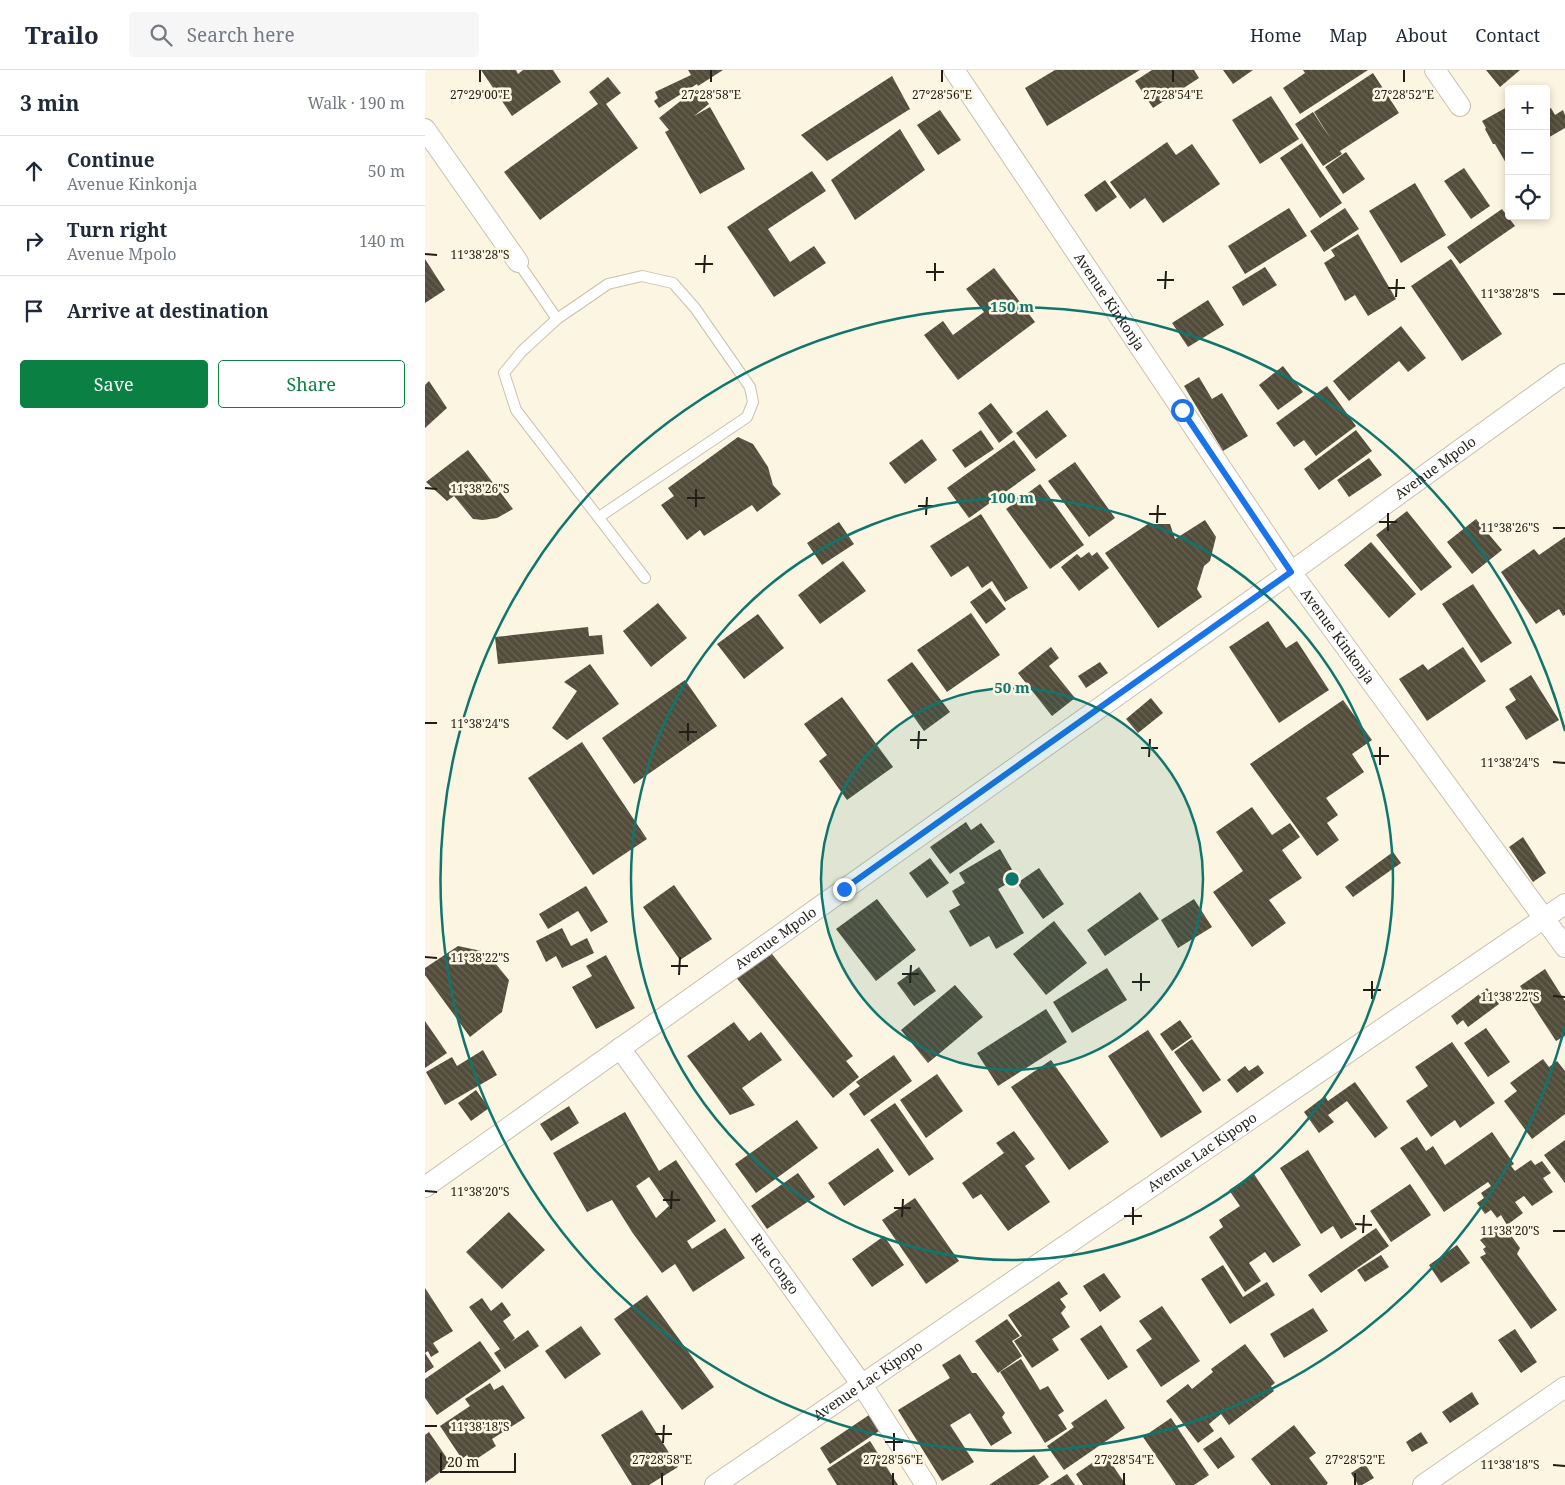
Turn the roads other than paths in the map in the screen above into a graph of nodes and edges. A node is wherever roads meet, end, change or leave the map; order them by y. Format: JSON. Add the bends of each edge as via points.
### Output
{"nodes":[{"id":1,"x":954,"y":70,"type":"edge"},
{"id":2,"x":1435,"y":70,"type":"edge"},
{"id":3,"x":1460,"y":106,"type":"dead end"},
{"id":4,"x":425,"y":128,"type":"edge"},
{"id":5,"x":518,"y":262,"type":"joint"},
{"id":6,"x":557,"y":319,"type":"junction"},
{"id":7,"x":1565,"y":374,"type":"edge"},
{"id":8,"x":599,"y":517,"type":"junction"},
{"id":9,"x":1291,"y":572,"type":"junction"},
{"id":10,"x":645,"y":578,"type":"dead end"},
{"id":11,"x":1565,"y":904,"type":"edge"},
{"id":12,"x":1545,"y":918,"type":"junction"},
{"id":13,"x":1565,"y":947,"type":"edge"},
{"id":14,"x":620,"y":1048,"type":"junction"},
{"id":15,"x":425,"y":1187,"type":"edge"},
{"id":16,"x":862,"y":1386,"type":"junction"},
{"id":17,"x":1565,"y":1387,"type":"edge"},
{"id":18,"x":715,"y":1485,"type":"edge"},
{"id":19,"x":926,"y":1485,"type":"edge"},
{"id":20,"x":1423,"y":1485,"type":"edge"}],
"edges":[{"from":1,"to":9,"type":"street","name":"Avenue Kinkonja"},
{"from":2,"to":3,"type":"street"},
{"from":4,"to":5,"type":"street"},
{"from":5,"to":6,"type":"lane"},
{"from":6,"to":8,"type":"lane","via":[[522,351],[504,373],[516,410]]},
{"from":6,"to":8,"type":"lane","via":[[608,284],[642,276],[673,283],[695,308],[750,387],[753,402],[747,417]]},
{"from":7,"to":9,"type":"street","name":"Avenue Mpolo"},
{"from":8,"to":10,"type":"lane"},
{"from":9,"to":12,"type":"street","name":"Avenue Kinkonja"},
{"from":9,"to":14,"type":"street","name":"Avenue Mpolo"},
{"from":11,"to":12,"type":"street","name":"Avenue Lac Kipopo"},
{"from":12,"to":13,"type":"street","name":"Avenue Kinkonja"},
{"from":12,"to":16,"type":"street","name":"Avenue Lac Kipopo"},
{"from":14,"to":15,"type":"street","name":"Avenue Mpolo"},
{"from":14,"to":16,"type":"street","name":"Rue Congo"},
{"from":16,"to":18,"type":"street","name":"Avenue Lac Kipopo"},
{"from":16,"to":19,"type":"street","name":"Rue Congo"},
{"from":17,"to":20,"type":"street"}]}
